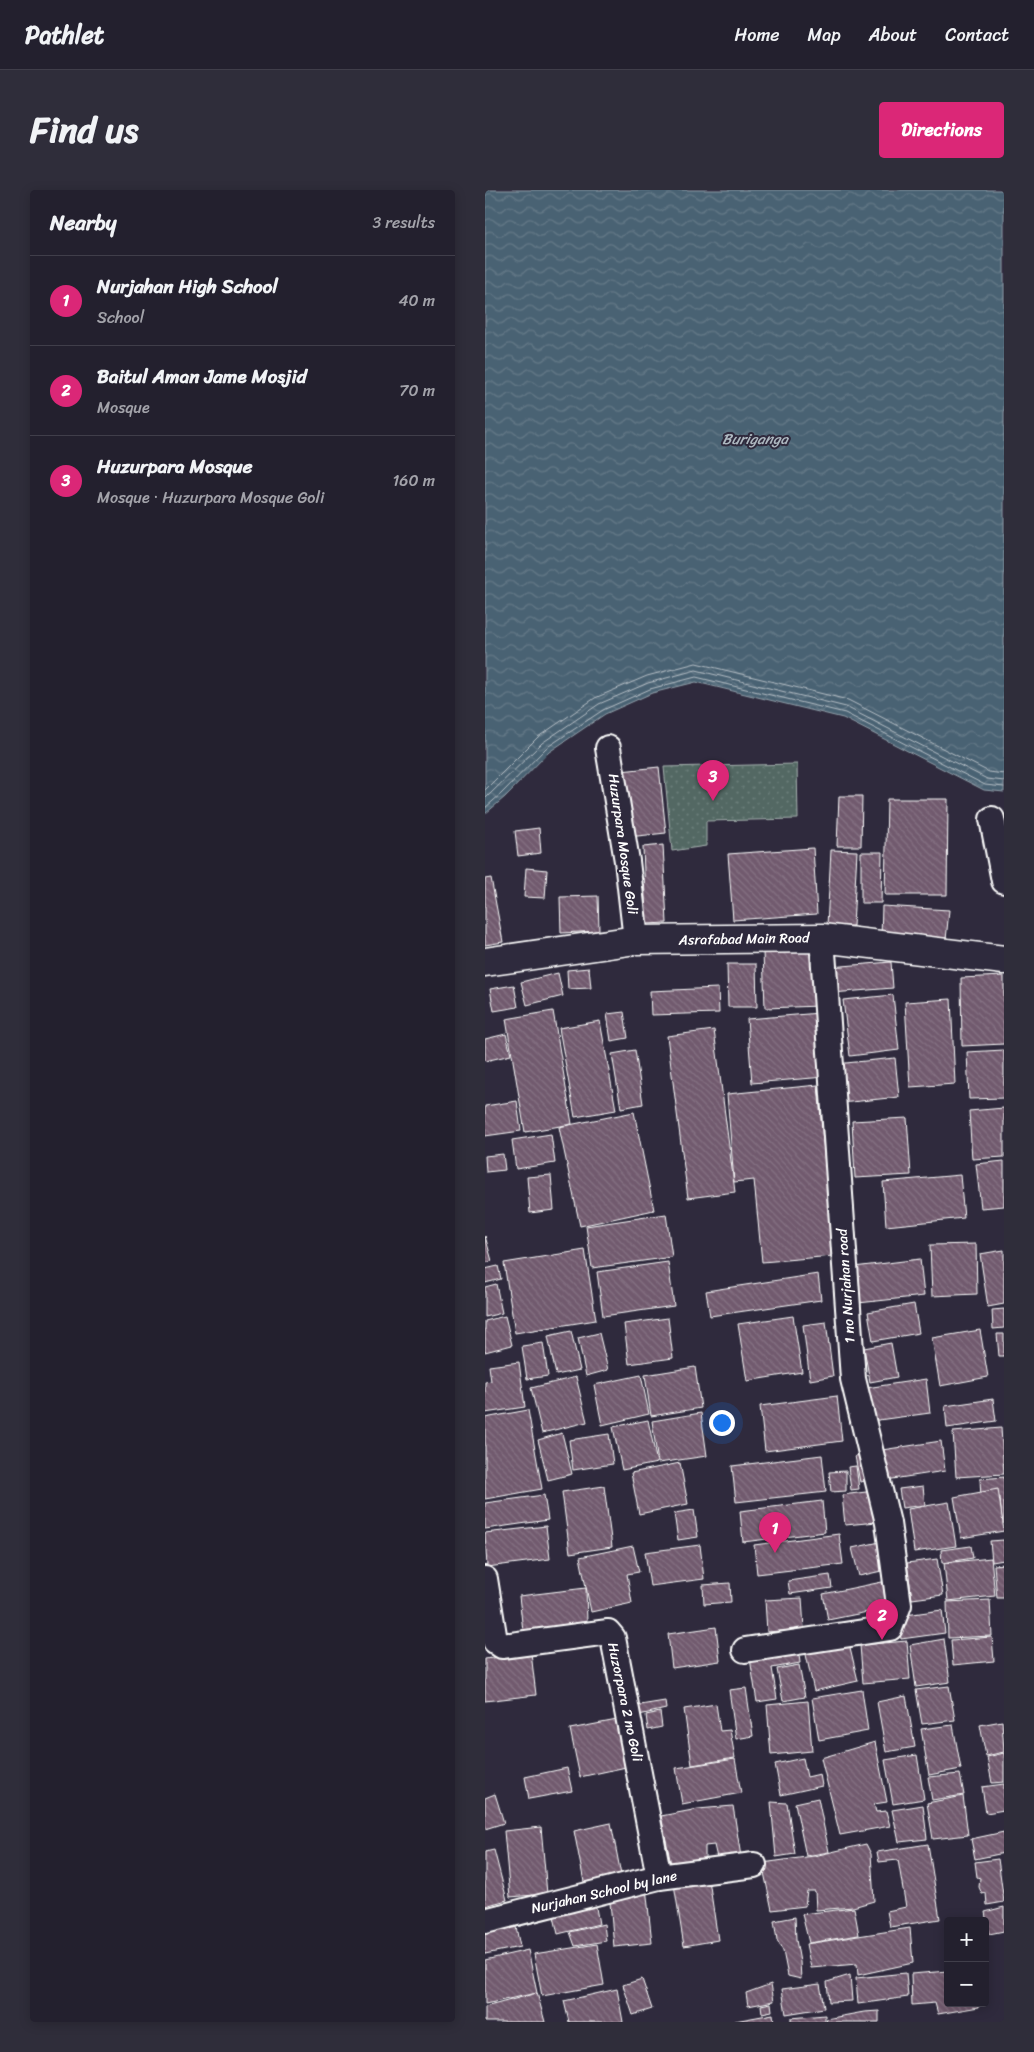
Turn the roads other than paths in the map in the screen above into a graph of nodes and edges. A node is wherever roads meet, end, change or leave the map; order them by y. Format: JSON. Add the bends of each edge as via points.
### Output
{"nodes":[{"id":1,"x":608,"y":748,"type":"dead end"},
{"id":2,"x":992,"y":819,"type":"dead end"},
{"id":3,"x":1004,"y":881,"type":"edge"},
{"id":4,"x":822,"y":938,"type":"junction"},
{"id":5,"x":636,"y":940,"type":"junction"},
{"id":6,"x":1004,"y":960,"type":"edge"},
{"id":7,"x":485,"y":962,"type":"edge"},
{"id":8,"x":485,"y":1579,"type":"edge"},
{"id":9,"x":745,"y":1650,"type":"dead end"},
{"id":10,"x":754,"y":1865,"type":"dead end"},
{"id":11,"x":659,"y":1877,"type":"junction"},
{"id":12,"x":485,"y":1921,"type":"edge"}],
"edges":[{"from":1,"to":5,"type":"street","name":"Huzurpara Mosque Goli"},
{"from":2,"to":3,"type":"street"},
{"from":4,"to":5,"type":"street","name":"Asrafabad Main Road"},
{"from":4,"to":6,"type":"street","name":"Asrafabad Main Road"},
{"from":4,"to":9,"type":"street","name":"1 no Nurjahan road","via":[[853,1379],[888,1523],[899,1605],[890,1628]]},
{"from":5,"to":7,"type":"street","name":"Asrafabad Main Road"},
{"from":8,"to":11,"type":"street","name":"Huzorpara 2 no Goli","via":[[495,1640],[502,1646],[608,1632],[613,1638]]},
{"from":10,"to":11,"type":"street","name":"Nurjahan School by lane"},
{"from":11,"to":12,"type":"street","name":"Nurjahan School by lane"}]}
